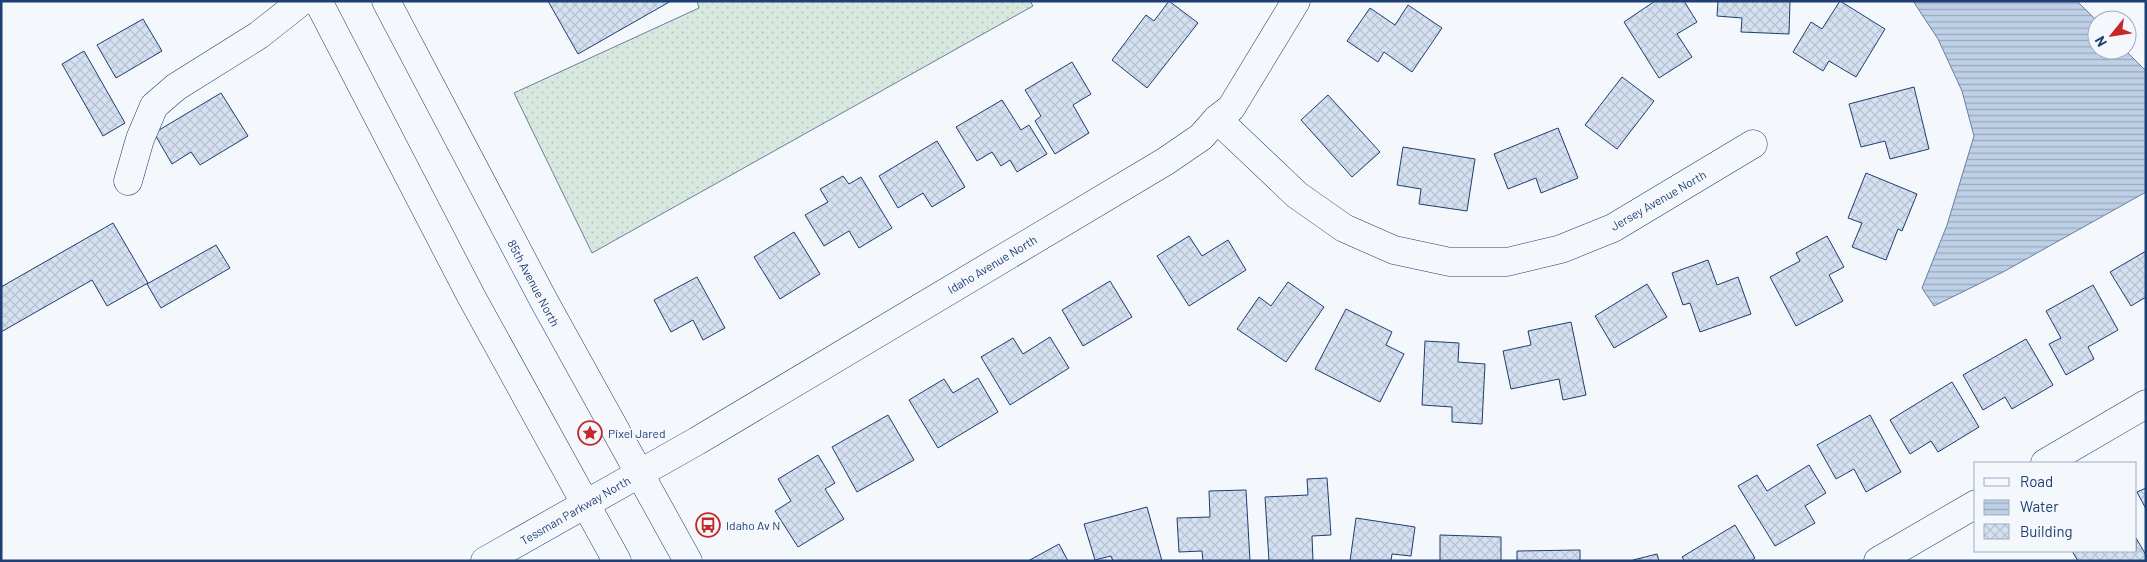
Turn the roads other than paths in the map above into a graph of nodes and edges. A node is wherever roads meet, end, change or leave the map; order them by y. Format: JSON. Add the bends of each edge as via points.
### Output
{"nodes":[{"id":1,"x":302,"y":1,"type":"edge"},
{"id":2,"x":318,"y":1,"type":"edge"},
{"id":3,"x":386,"y":1,"type":"edge"},
{"id":4,"x":1296,"y":1,"type":"edge"},
{"id":5,"x":1217,"y":119,"type":"junction"},
{"id":6,"x":1753,"y":144,"type":"dead end"},
{"id":7,"x":128,"y":181,"type":"dead end"},
{"id":8,"x":2146,"y":404,"type":"edge"},
{"id":9,"x":2047,"y":462,"type":"edge"},
{"id":10,"x":638,"y":473,"type":"junction"},
{"id":11,"x":584,"y":503,"type":"junction"},
{"id":12,"x":1974,"y":505,"type":"edge"},
{"id":13,"x":485,"y":561,"type":"edge"},
{"id":14,"x":617,"y":561,"type":"edge"},
{"id":15,"x":688,"y":561,"type":"edge"},
{"id":16,"x":1878,"y":561,"type":"edge"}],
"edges":[{"from":1,"to":7,"type":"street","via":[[259,35],[176,87],[154,106]]},
{"from":2,"to":11,"type":"street","via":[[466,287]]},
{"from":3,"to":10,"type":"street","name":"85th Avenue North"},
{"from":4,"to":5,"type":"street","name":"Idaho Avenue North","via":[[1230,108]]},
{"from":5,"to":6,"type":"street","name":"Jersey Avenue North","via":[[1297,195],[1344,228],[1394,250],[1450,262],[1507,262],[1560,249],[1613,228]]},
{"from":5,"to":10,"type":"street","name":"Idaho Avenue North","via":[[1201,137],[1166,161]]},
{"from":8,"to":9,"type":"street"},
{"from":10,"to":11,"type":"street","name":"Tessman Parkway North"},
{"from":10,"to":15,"type":"street","name":"85th Avenue North"},
{"from":11,"to":13,"type":"street","name":"Tessman Parkway North"},
{"from":11,"to":14,"type":"street"},
{"from":12,"to":16,"type":"street"}]}
